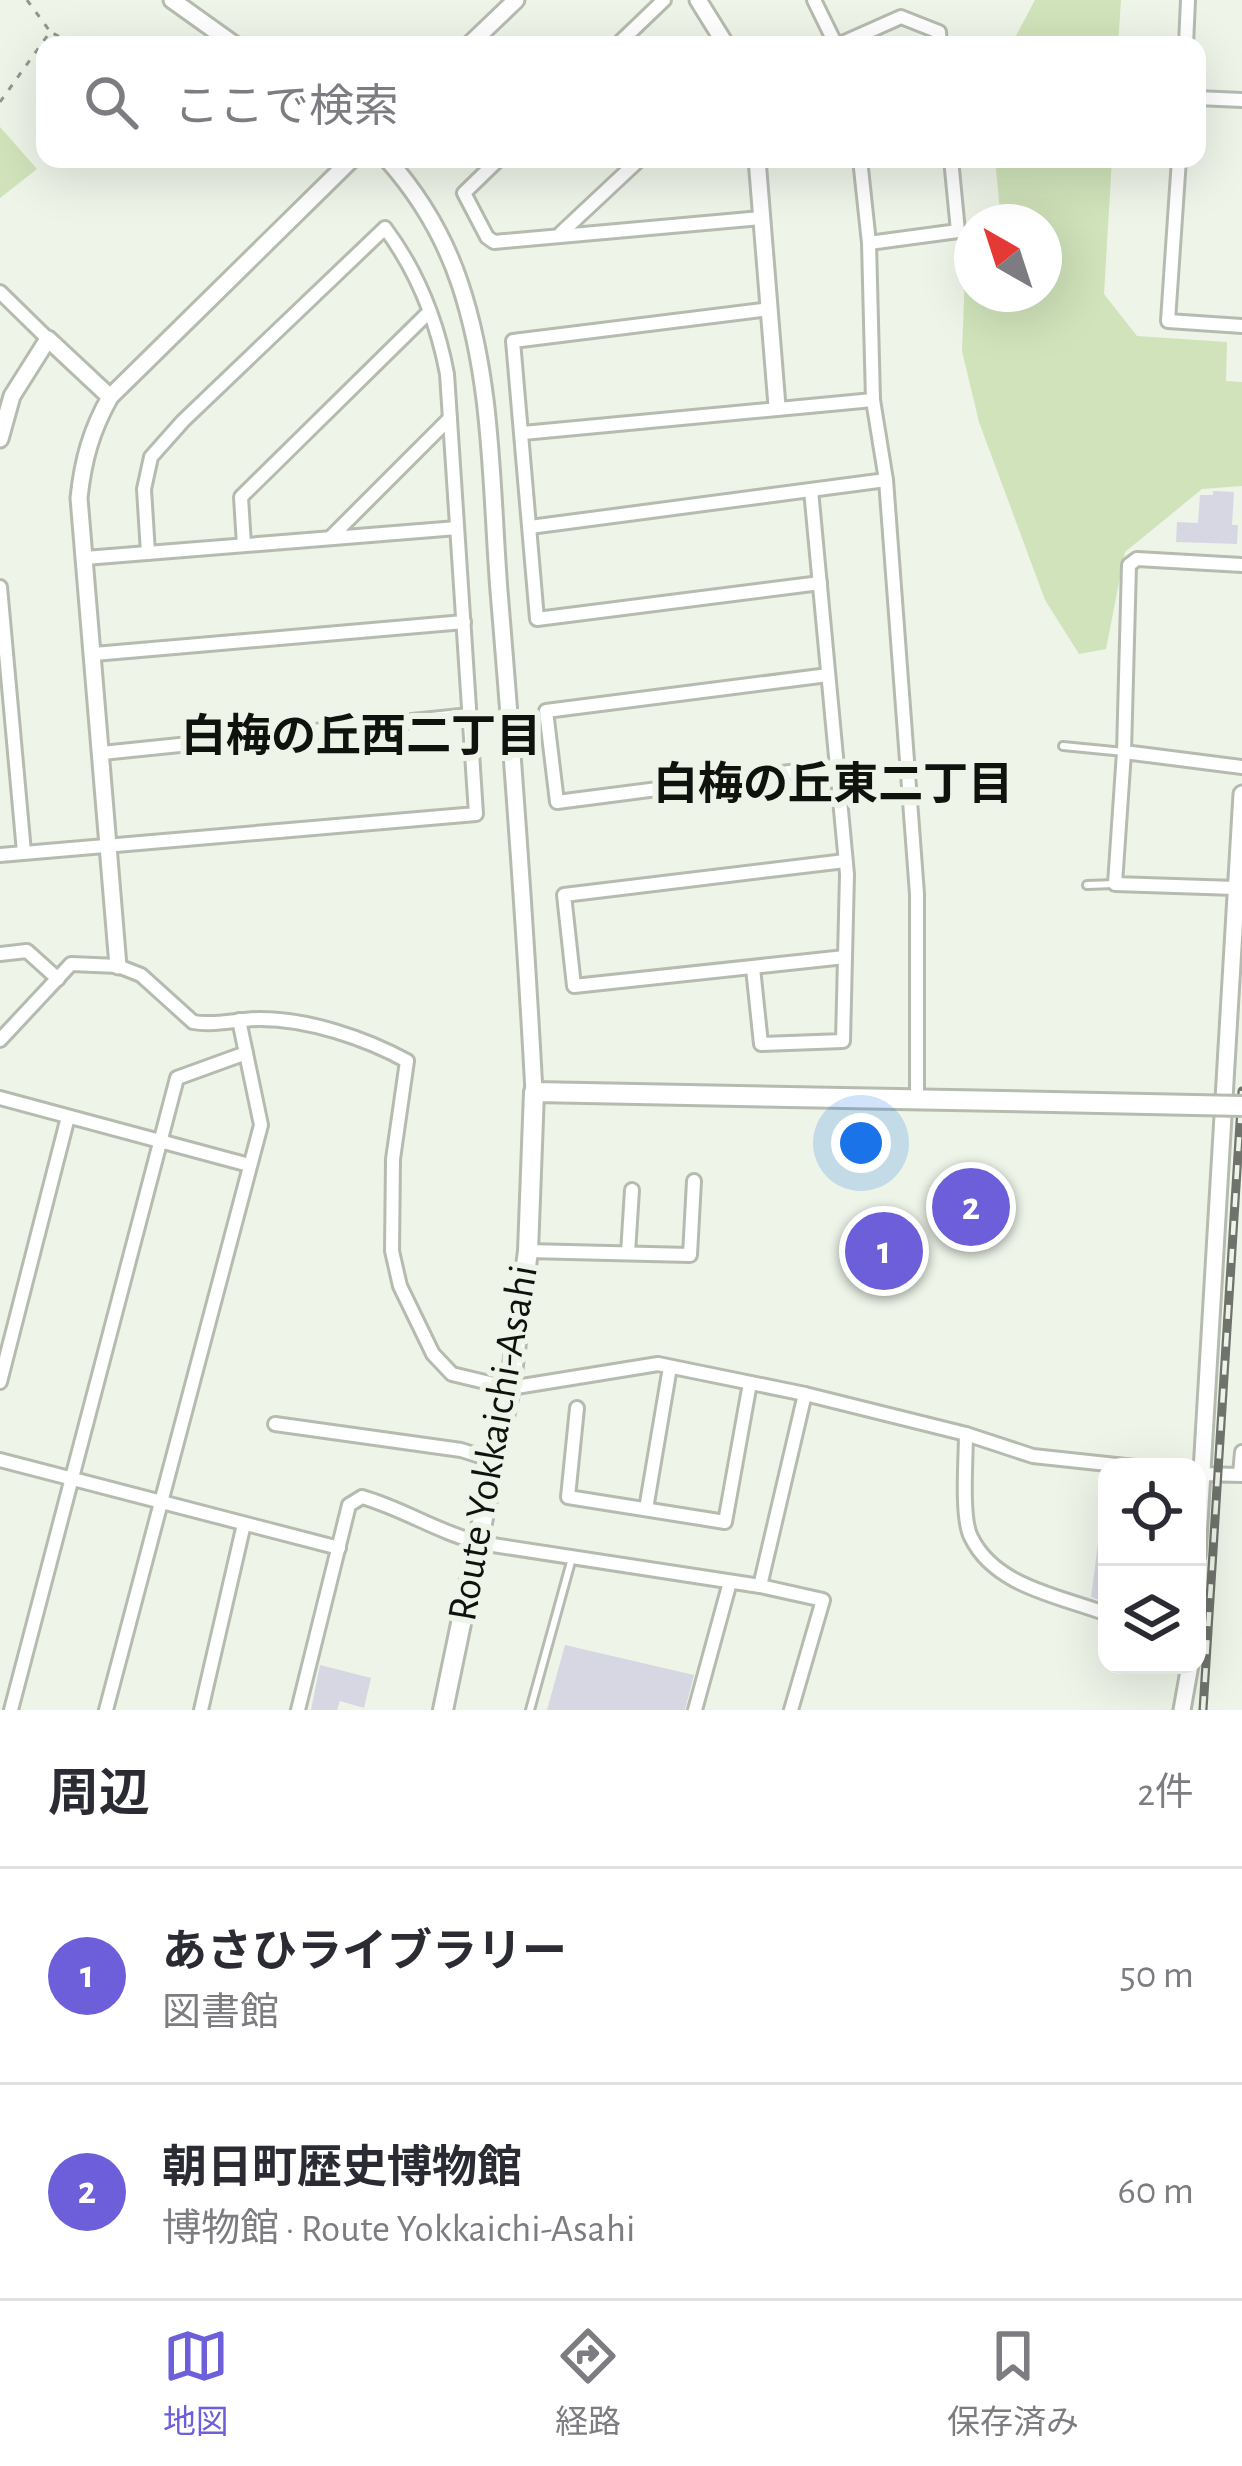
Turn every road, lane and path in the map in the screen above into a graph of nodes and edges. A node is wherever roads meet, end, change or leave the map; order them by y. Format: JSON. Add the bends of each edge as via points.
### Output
{"nodes":[{"id":1,"x":27,"y":0,"type":"edge"},
{"id":2,"x":172,"y":0,"type":"edge"},
{"id":3,"x":516,"y":0,"type":"edge"},
{"id":4,"x":664,"y":0,"type":"edge"},
{"id":5,"x":698,"y":0,"type":"edge"},
{"id":6,"x":814,"y":0,"type":"edge"},
{"id":7,"x":1188,"y":0,"type":"edge"},
{"id":8,"x":50,"y":32,"type":"junction"},
{"id":9,"x":47,"y":36,"type":"edge"},
{"id":10,"x":58,"y":36,"type":"edge"},
{"id":11,"x":223,"y":36,"type":"edge"},
{"id":12,"x":479,"y":36,"type":"edge"},
{"id":13,"x":626,"y":36,"type":"edge"},
{"id":14,"x":720,"y":36,"type":"edge"},
{"id":15,"x":832,"y":36,"type":"edge"},
{"id":16,"x":858,"y":36,"type":"edge"},
{"id":17,"x":939,"y":36,"type":"edge"},
{"id":18,"x":1186,"y":36,"type":"edge"},
{"id":19,"x":36,"y":52,"type":"edge"},
{"id":20,"x":1206,"y":98,"type":"edge"},
{"id":21,"x":1242,"y":100,"type":"edge"},
{"id":22,"x":0,"y":102,"type":"edge"},
{"id":23,"x":343,"y":168,"type":"edge"},
{"id":24,"x":395,"y":168,"type":"edge"},
{"id":25,"x":490,"y":168,"type":"edge"},
{"id":26,"x":630,"y":168,"type":"edge"},
{"id":27,"x":758,"y":168,"type":"edge"},
{"id":28,"x":861,"y":168,"type":"edge"},
{"id":29,"x":952,"y":168,"type":"edge"},
{"id":30,"x":1178,"y":168,"type":"edge"},
{"id":31,"x":761,"y":218,"type":"junction"},
{"id":32,"x":560,"y":233,"type":"junction"},
{"id":33,"x":869,"y":243,"type":"junction"},
{"id":34,"x":0,"y":292,"type":"edge"},
{"id":35,"x":770,"y":309,"type":"junction"},
{"id":36,"x":429,"y":312,"type":"junction"},
{"id":37,"x":1242,"y":326,"type":"edge"},
{"id":38,"x":48,"y":339,"type":"junction"},
{"id":39,"x":6,"y":392,"type":"edge"},
{"id":40,"x":110,"y":397,"type":"junction"},
{"id":41,"x":873,"y":400,"type":"junction"},
{"id":42,"x":777,"y":406,"type":"junction"},
{"id":43,"x":450,"y":418,"type":"junction"},
{"id":44,"x":523,"y":433,"type":"junction"},
{"id":45,"x":0,"y":439,"type":"edge"},
{"id":46,"x":886,"y":480,"type":"junction"},
{"id":47,"x":811,"y":490,"type":"junction"},
{"id":48,"x":530,"y":527,"type":"junction"},
{"id":49,"x":457,"y":528,"type":"junction"},
{"id":50,"x":330,"y":538,"type":"junction"},
{"id":51,"x":244,"y":545,"type":"junction"},
{"id":52,"x":148,"y":553,"type":"junction"},
{"id":53,"x":85,"y":558,"type":"junction"},
{"id":54,"x":1242,"y":565,"type":"edge"},
{"id":55,"x":820,"y":583,"type":"junction"},
{"id":56,"x":0,"y":587,"type":"edge"},
{"id":57,"x":464,"y":622,"type":"junction"},
{"id":58,"x":94,"y":654,"type":"junction"},
{"id":59,"x":828,"y":675,"type":"junction"},
{"id":60,"x":470,"y":715,"type":"junction"},
{"id":61,"x":1063,"y":746,"type":"dead end"},
{"id":62,"x":1124,"y":752,"type":"junction"},
{"id":63,"x":102,"y":753,"type":"junction"},
{"id":64,"x":836,"y":766,"type":"junction"},
{"id":65,"x":1242,"y":767,"type":"edge"},
{"id":66,"x":1242,"y":794,"type":"edge"},
{"id":67,"x":111,"y":848,"type":"junction"},
{"id":68,"x":24,"y":852,"type":"junction"},
{"id":69,"x":0,"y":855,"type":"edge"},
{"id":70,"x":845,"y":861,"type":"junction"},
{"id":71,"x":1114,"y":884,"type":"junction"},
{"id":72,"x":1088,"y":885,"type":"dead end"},
{"id":73,"x":1235,"y":888,"type":"junction"},
{"id":74,"x":0,"y":954,"type":"edge"},
{"id":75,"x":845,"y":957,"type":"junction"},
{"id":76,"x":118,"y":966,"type":"junction"},
{"id":77,"x":753,"y":968,"type":"junction"},
{"id":78,"x":58,"y":979,"type":"junction"},
{"id":79,"x":239,"y":1020,"type":"junction"},
{"id":80,"x":0,"y":1040,"type":"edge"},
{"id":81,"x":246,"y":1053,"type":"junction"},
{"id":82,"x":534,"y":1092,"type":"junction"},
{"id":83,"x":0,"y":1098,"type":"edge"},
{"id":84,"x":917,"y":1100,"type":"junction"},
{"id":85,"x":1242,"y":1106,"type":"edge"},
{"id":86,"x":68,"y":1117,"type":"junction"},
{"id":87,"x":158,"y":1142,"type":"junction"},
{"id":88,"x":248,"y":1165,"type":"junction"},
{"id":89,"x":694,"y":1181,"type":"dead end"},
{"id":90,"x":632,"y":1190,"type":"dead end"},
{"id":91,"x":528,"y":1251,"type":"junction"},
{"id":92,"x":628,"y":1253,"type":"junction"},
{"id":93,"x":670,"y":1366,"type":"junction"},
{"id":94,"x":0,"y":1382,"type":"edge"},
{"id":95,"x":750,"y":1383,"type":"junction"},
{"id":96,"x":510,"y":1388,"type":"junction"},
{"id":97,"x":805,"y":1394,"type":"junction"},
{"id":98,"x":577,"y":1408,"type":"dead end"},
{"id":99,"x":275,"y":1424,"type":"dead end"},
{"id":100,"x":965,"y":1434,"type":"junction"},
{"id":101,"x":1242,"y":1452,"type":"edge"},
{"id":102,"x":1200,"y":1458,"type":"edge"},
{"id":103,"x":0,"y":1460,"type":"edge"},
{"id":104,"x":496,"y":1460,"type":"junction"},
{"id":105,"x":1098,"y":1463,"type":"edge"},
{"id":106,"x":1206,"y":1474,"type":"edge"},
{"id":107,"x":1241,"y":1475,"type":"edge"},
{"id":108,"x":71,"y":1479,"type":"junction"},
{"id":109,"x":158,"y":1503,"type":"junction"},
{"id":110,"x":646,"y":1509,"type":"junction"},
{"id":111,"x":244,"y":1524,"type":"junction"},
{"id":112,"x":480,"y":1544,"type":"junction"},
{"id":113,"x":339,"y":1548,"type":"junction"},
{"id":114,"x":572,"y":1558,"type":"junction"},
{"id":115,"x":730,"y":1582,"type":"junction"},
{"id":116,"x":760,"y":1586,"type":"junction"},
{"id":117,"x":1098,"y":1610,"type":"edge"},
{"id":118,"x":1188,"y":1674,"type":"edge"},
{"id":119,"x":11,"y":1710,"type":"edge"},
{"id":120,"x":106,"y":1710,"type":"edge"},
{"id":121,"x":200,"y":1710,"type":"edge"},
{"id":122,"x":298,"y":1710,"type":"edge"},
{"id":123,"x":443,"y":1710,"type":"edge"},
{"id":124,"x":530,"y":1710,"type":"edge"},
{"id":125,"x":695,"y":1710,"type":"edge"},
{"id":126,"x":791,"y":1710,"type":"edge"},
{"id":127,"x":1182,"y":1710,"type":"edge"}],
"edges":[{"from":1,"to":8,"type":"path"},
{"from":2,"to":11,"type":"street"},
{"from":3,"to":12,"type":"street"},
{"from":4,"to":13,"type":"street"},
{"from":5,"to":14,"type":"street"},
{"from":6,"to":15,"type":"street"},
{"from":7,"to":18,"type":"street"},
{"from":8,"to":9,"type":"path"},
{"from":8,"to":10,"type":"path"},
{"from":16,"to":17,"type":"street","via":[[901,17]]},
{"from":19,"to":22,"type":"path"},
{"from":20,"to":21,"type":"street"},
{"from":23,"to":40,"type":"street"},
{"from":24,"to":82,"type":"street","via":[[444,238],[482,370]]},
{"from":25,"to":32,"type":"street","via":[[464,193],[487,237]]},
{"from":26,"to":32,"type":"street"},
{"from":27,"to":31,"type":"street"},
{"from":28,"to":33,"type":"street"},
{"from":29,"to":33,"type":"street","via":[[958,231]]},
{"from":30,"to":37,"type":"street","via":[[1168,321]]},
{"from":31,"to":32,"type":"street"},
{"from":31,"to":35,"type":"street"},
{"from":33,"to":41,"type":"street"},
{"from":34,"to":38,"type":"street"},
{"from":35,"to":42,"type":"street"},
{"from":35,"to":44,"type":"street","via":[[513,341]]},
{"from":36,"to":43,"type":"street"},
{"from":36,"to":51,"type":"street","via":[[241,497]]},
{"from":36,"to":52,"type":"street","via":[[385,228],[151,457]]},
{"from":38,"to":39,"type":"street"},
{"from":38,"to":40,"type":"street"},
{"from":39,"to":45,"type":"street"},
{"from":40,"to":53,"type":"street","via":[[83,460]]},
{"from":41,"to":42,"type":"street"},
{"from":41,"to":46,"type":"street"},
{"from":42,"to":44,"type":"street"},
{"from":43,"to":49,"type":"street"},
{"from":43,"to":50,"type":"street"},
{"from":44,"to":48,"type":"street"},
{"from":46,"to":47,"type":"street"},
{"from":46,"to":84,"type":"street","via":[[917,894]]},
{"from":47,"to":48,"type":"street"},
{"from":47,"to":55,"type":"street"},
{"from":48,"to":55,"type":"street","via":[[537,619]]},
{"from":49,"to":50,"type":"street"},
{"from":49,"to":57,"type":"street"},
{"from":50,"to":51,"type":"street"},
{"from":51,"to":52,"type":"street"},
{"from":52,"to":53,"type":"street"},
{"from":53,"to":58,"type":"street"},
{"from":54,"to":62,"type":"street","via":[[1129,565]]},
{"from":55,"to":59,"type":"street"},
{"from":56,"to":68,"type":"street"},
{"from":57,"to":58,"type":"street"},
{"from":57,"to":60,"type":"street"},
{"from":58,"to":63,"type":"street"},
{"from":59,"to":64,"type":"street"},
{"from":59,"to":64,"type":"street","via":[[547,710],[557,802]]},
{"from":60,"to":63,"type":"street"},
{"from":60,"to":67,"type":"street","via":[[476,814]]},
{"from":61,"to":62,"type":"lane"},
{"from":62,"to":65,"type":"street"},
{"from":62,"to":71,"type":"street"},
{"from":63,"to":67,"type":"street"},
{"from":64,"to":70,"type":"street"},
{"from":66,"to":73,"type":"street"},
{"from":67,"to":68,"type":"street"},
{"from":67,"to":76,"type":"street"},
{"from":68,"to":69,"type":"street"},
{"from":70,"to":75,"type":"street"},
{"from":70,"to":77,"type":"street","via":[[564,896],[574,986]]},
{"from":71,"to":72,"type":"lane"},
{"from":71,"to":73,"type":"street"},
{"from":73,"to":102,"type":"street"},
{"from":74,"to":78,"type":"street","via":[[27,951]]},
{"from":75,"to":77,"type":"street"},
{"from":75,"to":77,"type":"street","via":[[843,1041],[761,1045]]},
{"from":76,"to":78,"type":"street","via":[[71,964]]},
{"from":76,"to":79,"type":"street","via":[[142,975],[194,1022]]},
{"from":78,"to":80,"type":"street"},
{"from":79,"to":81,"type":"street"},
{"from":79,"to":96,"type":"street","via":[[302,1024],[407,1061],[389,1211],[400,1286],[433,1354],[452,1374]]},
{"from":81,"to":87,"type":"street","via":[[177,1078]]},
{"from":81,"to":88,"type":"street","via":[[261,1125]]},
{"from":82,"to":84,"type":"main road"},
{"from":82,"to":91,"type":"main road","name":"Route Yokkaichi-Asahi"},
{"from":83,"to":86,"type":"street"},
{"from":84,"to":85,"type":"main road","bridge":true},
{"from":86,"to":87,"type":"street"},
{"from":86,"to":94,"type":"street"},
{"from":87,"to":88,"type":"street"},
{"from":87,"to":108,"type":"street"},
{"from":88,"to":109,"type":"street"},
{"from":89,"to":92,"type":"street","via":[[690,1255]]},
{"from":90,"to":92,"type":"street"},
{"from":91,"to":92,"type":"street"},
{"from":91,"to":96,"type":"main road","name":"Route Yokkaichi-Asahi"},
{"from":93,"to":95,"type":"street"},
{"from":93,"to":96,"type":"street"},
{"from":93,"to":110,"type":"street"},
{"from":95,"to":97,"type":"street"},
{"from":95,"to":110,"type":"street","via":[[725,1522]]},
{"from":96,"to":104,"type":"main road","name":"Route Yokkaichi-Asahi"},
{"from":97,"to":100,"type":"street"},
{"from":97,"to":116,"type":"street"},
{"from":98,"to":110,"type":"street","via":[[568,1496]]},
{"from":99,"to":104,"type":"street"},
{"from":100,"to":105,"type":"street","via":[[1033,1456]]},
{"from":100,"to":117,"type":"street","via":[[968,1534],[988,1561],[1020,1585]]},
{"from":101,"to":107,"type":"street"},
{"from":103,"to":108,"type":"street"},
{"from":104,"to":112,"type":"main road","name":"Route Yokkaichi-Asahi"},
{"from":106,"to":107,"type":"street"},
{"from":108,"to":109,"type":"street"},
{"from":108,"to":119,"type":"street"},
{"from":109,"to":111,"type":"street"},
{"from":109,"to":120,"type":"street"},
{"from":111,"to":113,"type":"street"},
{"from":111,"to":121,"type":"street"},
{"from":112,"to":113,"type":"street","via":[[362,1497],[349,1505]]},
{"from":112,"to":114,"type":"street"},
{"from":112,"to":123,"type":"main road","name":"Route Yokkaichi-Asahi"},
{"from":113,"to":122,"type":"street"},
{"from":114,"to":115,"type":"street"},
{"from":114,"to":124,"type":"lane"},
{"from":115,"to":116,"type":"street"},
{"from":115,"to":125,"type":"street"},
{"from":116,"to":126,"type":"street","via":[[823,1600]]},
{"from":118,"to":127,"type":"street"}]}
